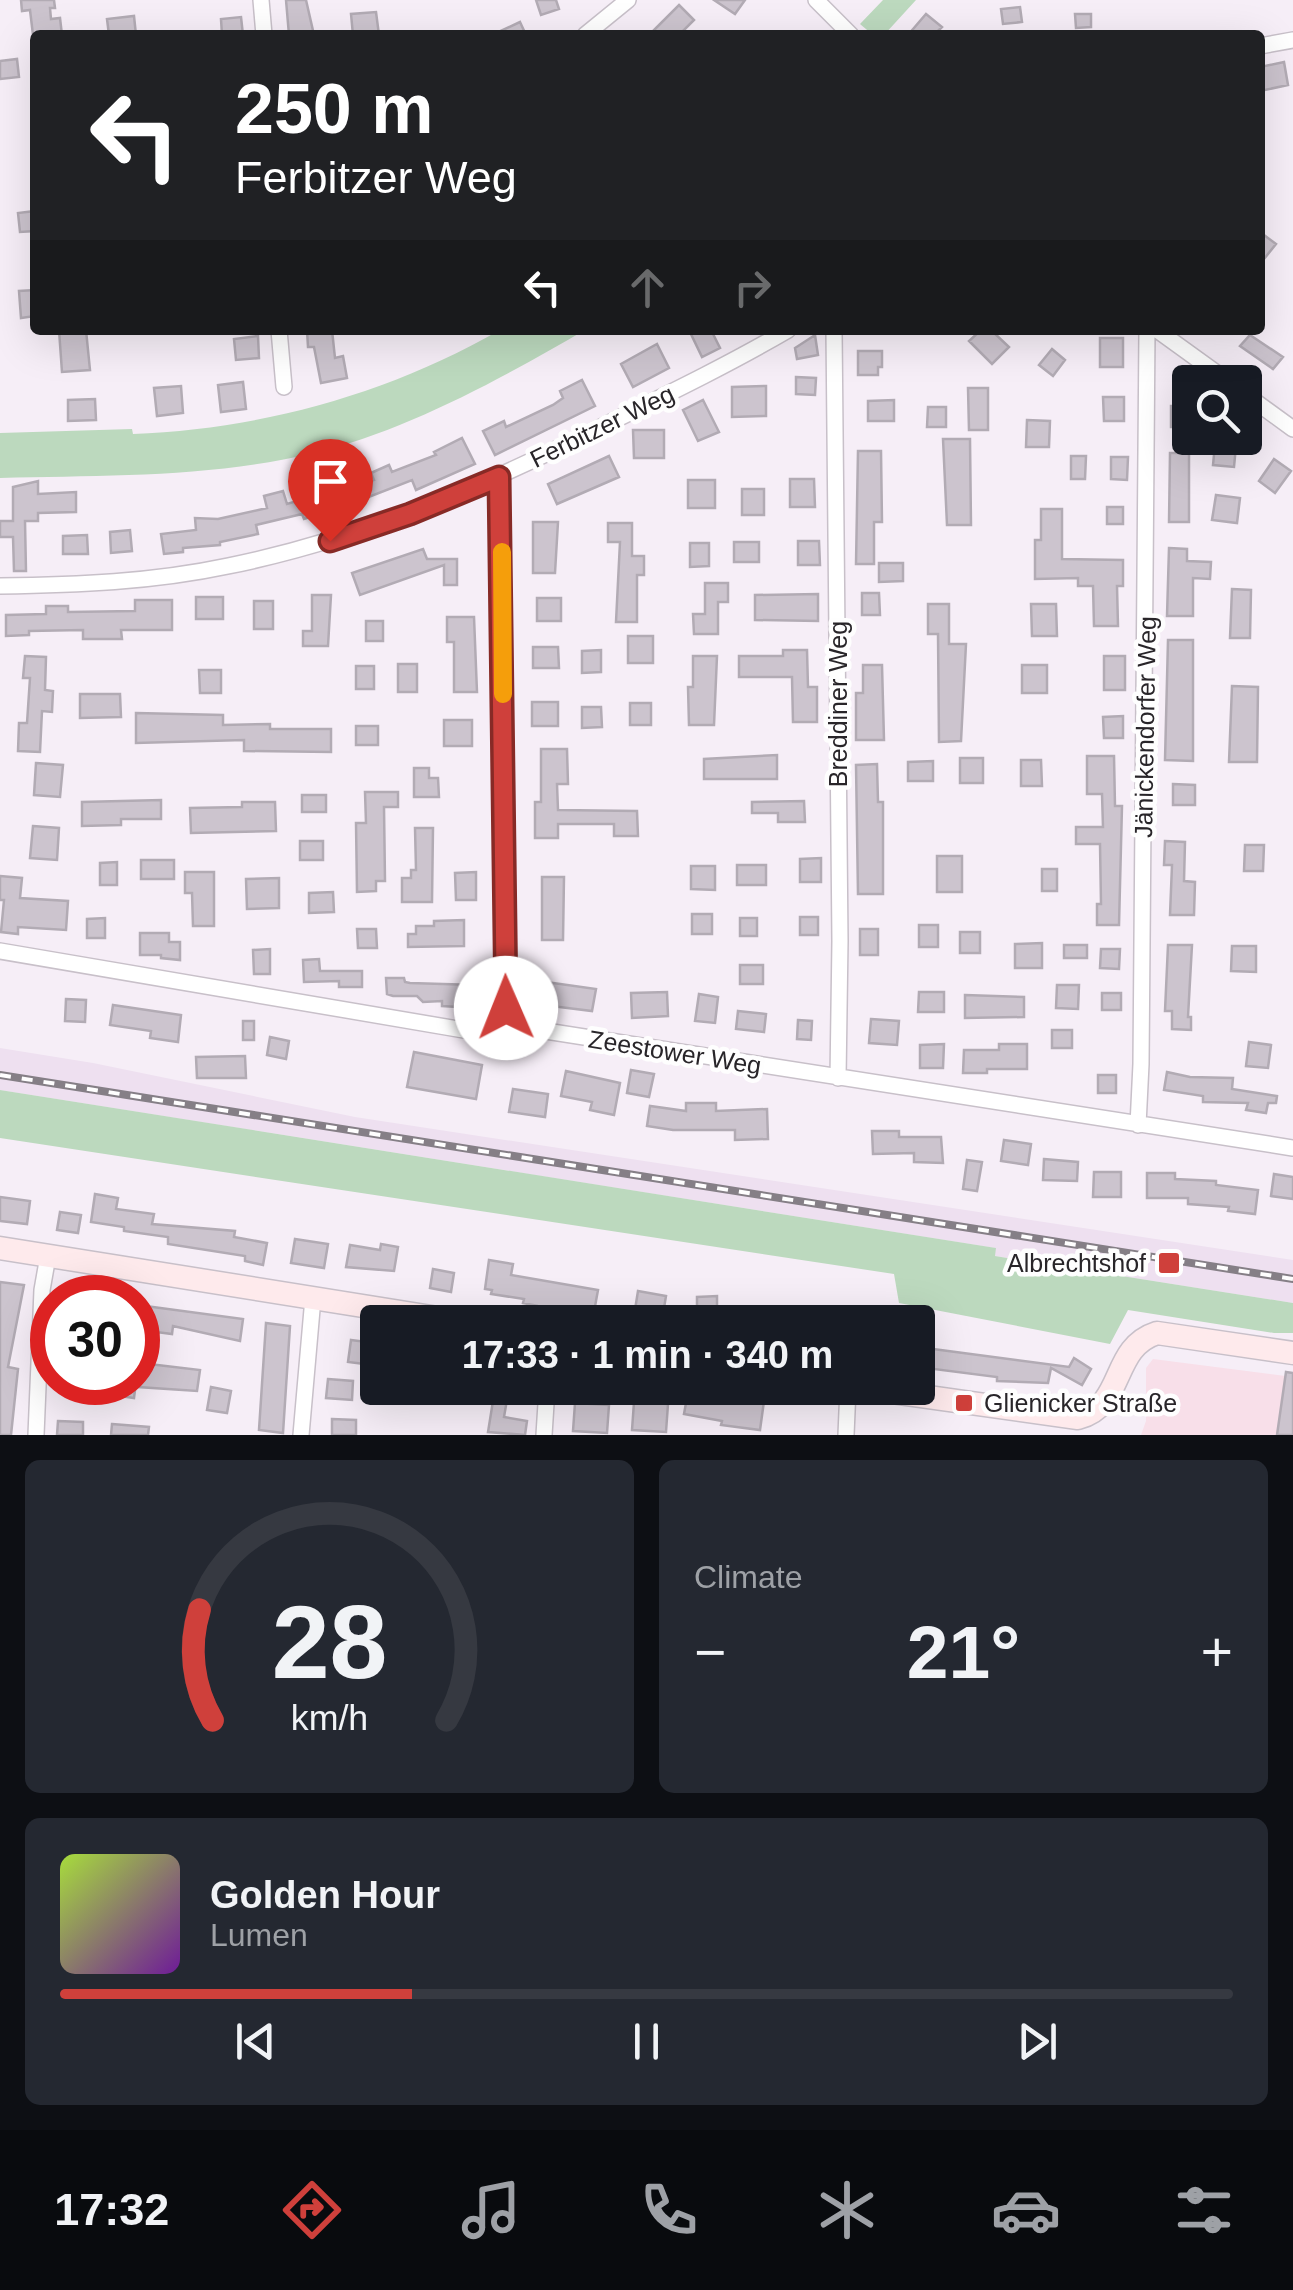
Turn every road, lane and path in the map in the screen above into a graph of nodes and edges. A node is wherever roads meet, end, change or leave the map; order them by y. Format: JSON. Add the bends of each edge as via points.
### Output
{"nodes":[{"id":1,"x":261,"y":0,"type":"edge"},
{"id":2,"x":628,"y":0,"type":"edge"},
{"id":3,"x":816,"y":0,"type":"edge"},
{"id":4,"x":264,"y":30,"type":"edge"},
{"id":5,"x":591,"y":30,"type":"edge"},
{"id":6,"x":845,"y":30,"type":"edge"},
{"id":7,"x":1293,"y":40,"type":"edge"},
{"id":8,"x":1265,"y":45,"type":"edge"},
{"id":9,"x":279,"y":335,"type":"edge"},
{"id":10,"x":780,"y":335,"type":"edge"},
{"id":11,"x":834,"y":335,"type":"edge"},
{"id":12,"x":1147,"y":335,"type":"edge"},
{"id":13,"x":1164,"y":335,"type":"edge"},
{"id":14,"x":1205,"y":365,"type":"edge"},
{"id":15,"x":284,"y":388,"type":"dead end"},
{"id":16,"x":1262,"y":406,"type":"edge"},
{"id":17,"x":1293,"y":429,"type":"edge"},
{"id":18,"x":499,"y":477,"type":"junction"},
{"id":19,"x":0,"y":586,"type":"edge"},
{"id":20,"x":0,"y":951,"type":"edge"},
{"id":21,"x":507,"y":1029,"type":"junction"},
{"id":22,"x":838,"y":1078,"type":"junction"},
{"id":23,"x":1138,"y":1125,"type":"junction"},
{"id":24,"x":1293,"y":1148,"type":"edge"},
{"id":25,"x":0,"y":1248,"type":"edge"},
{"id":26,"x":48,"y":1256,"type":"junction"},
{"id":27,"x":313,"y":1298,"type":"junction"},
{"id":28,"x":360,"y":1306,"type":"edge"},
{"id":29,"x":1293,"y":1354,"type":"edge"},
{"id":30,"x":935,"y":1398,"type":"edge"},
{"id":31,"x":546,"y":1405,"type":"edge"},
{"id":32,"x":847,"y":1405,"type":"edge"},
{"id":33,"x":36,"y":1435,"type":"edge"},
{"id":34,"x":301,"y":1435,"type":"edge"},
{"id":35,"x":544,"y":1435,"type":"edge"},
{"id":36,"x":846,"y":1435,"type":"edge"}],
"edges":[{"from":1,"to":4,"type":"street"},
{"from":2,"to":5,"type":"street"},
{"from":3,"to":6,"type":"street"},
{"from":7,"to":8,"type":"street"},
{"from":9,"to":15,"type":"street"},
{"from":10,"to":18,"type":"street","name":"Ferbitzer Weg"},
{"from":11,"to":22,"type":"street","name":"Breddiner Weg"},
{"from":12,"to":23,"type":"street","name":"Jänickendorfer Weg"},
{"from":13,"to":14,"type":"street"},
{"from":16,"to":17,"type":"street"},
{"from":18,"to":19,"type":"street","name":"Ferbitzer Weg","via":[[344,537],[227,566],[129,581]]},
{"from":18,"to":21,"type":"street"},
{"from":20,"to":21,"type":"street","name":"Zeestower Weg","via":[[487,1034]]},
{"from":21,"to":22,"type":"street","name":"Zeestower Weg"},
{"from":22,"to":23,"type":"street","name":"Zeestower Weg"},
{"from":23,"to":24,"type":"street","name":"Zeestower Weg"},
{"from":25,"to":26,"type":"street"},
{"from":26,"to":27,"type":"street"},
{"from":26,"to":33,"type":"street"},
{"from":27,"to":28,"type":"street"},
{"from":27,"to":34,"type":"street"},
{"from":29,"to":30,"type":"street","via":[[1157,1333],[1130,1350],[1102,1406],[1078,1418]]},
{"from":31,"to":35,"type":"street"},
{"from":32,"to":36,"type":"street"}]}
